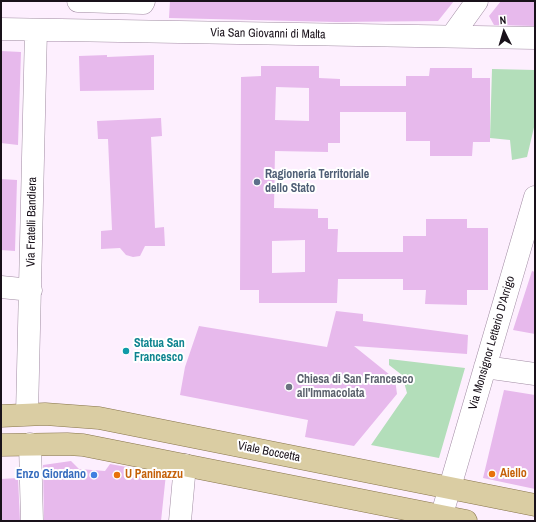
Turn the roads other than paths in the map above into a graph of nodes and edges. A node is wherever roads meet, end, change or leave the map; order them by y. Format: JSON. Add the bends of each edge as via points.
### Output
{"nodes":[{"id":1,"x":78,"y":1,"type":"edge"},
{"id":2,"x":144,"y":1,"type":"edge"},
{"id":3,"x":477,"y":1,"type":"edge"},
{"id":4,"x":1,"y":29,"type":"edge"},
{"id":5,"x":36,"y":30,"type":"junction"},
{"id":6,"x":452,"y":36,"type":"junction"},
{"id":7,"x":535,"y":38,"type":"edge"},
{"id":8,"x":535,"y":197,"type":"edge"},
{"id":9,"x":1,"y":287,"type":"edge"},
{"id":10,"x":30,"y":290,"type":"junction"},
{"id":11,"x":485,"y":367,"type":"junction"},
{"id":12,"x":535,"y":374,"type":"edge"},
{"id":13,"x":28,"y":414,"type":"junction"},
{"id":14,"x":1,"y":416,"type":"edge"},
{"id":15,"x":30,"y":444,"type":"junction"},
{"id":16,"x":1,"y":445,"type":"edge"},
{"id":17,"x":185,"y":465,"type":"junction"},
{"id":18,"x":450,"y":489,"type":"junction"},
{"id":19,"x":535,"y":505,"type":"edge"},
{"id":20,"x":440,"y":519,"type":"edge"},
{"id":21,"x":32,"y":521,"type":"edge"},
{"id":22,"x":180,"y":521,"type":"edge"},
{"id":23,"x":466,"y":521,"type":"edge"}],
"edges":[{"from":1,"to":2,"type":"street"},
{"from":3,"to":6,"type":"street"},
{"from":4,"to":5,"type":"street","name":"Via San Giovanni di Malta"},
{"from":5,"to":6,"type":"street","name":"Via San Giovanni di Malta"},
{"from":5,"to":10,"type":"street","name":"Via Fratelli Bandiera"},
{"from":6,"to":7,"type":"street","name":"Via San Giovanni di Malta"},
{"from":8,"to":11,"type":"street","name":"Via Monsignor Letterio D'Arrigo"},
{"from":9,"to":10,"type":"street"},
{"from":10,"to":13,"type":"street","name":"Via Fratelli Bandiera"},
{"from":11,"to":12,"type":"street"},
{"from":11,"to":18,"type":"street","name":"Via Monsignor Letterio D'Arrigo"},
{"from":13,"to":14,"type":"main road","name":"Viale Boccetta"},
{"from":13,"to":18,"type":"main road","name":"Viale Boccetta","via":[[99,418]]},
{"from":15,"to":16,"type":"main road"},
{"from":15,"to":17,"type":"main road","via":[[83,445]]},
{"from":15,"to":21,"type":"street"},
{"from":17,"to":20,"type":"main road"},
{"from":17,"to":22,"type":"street"},
{"from":18,"to":19,"type":"main road","name":"Viale Boccetta"},
{"from":18,"to":20,"type":"street","name":"Via Monsignor Letterio D'Arrigo"},
{"from":20,"to":23,"type":"main road"}]}
